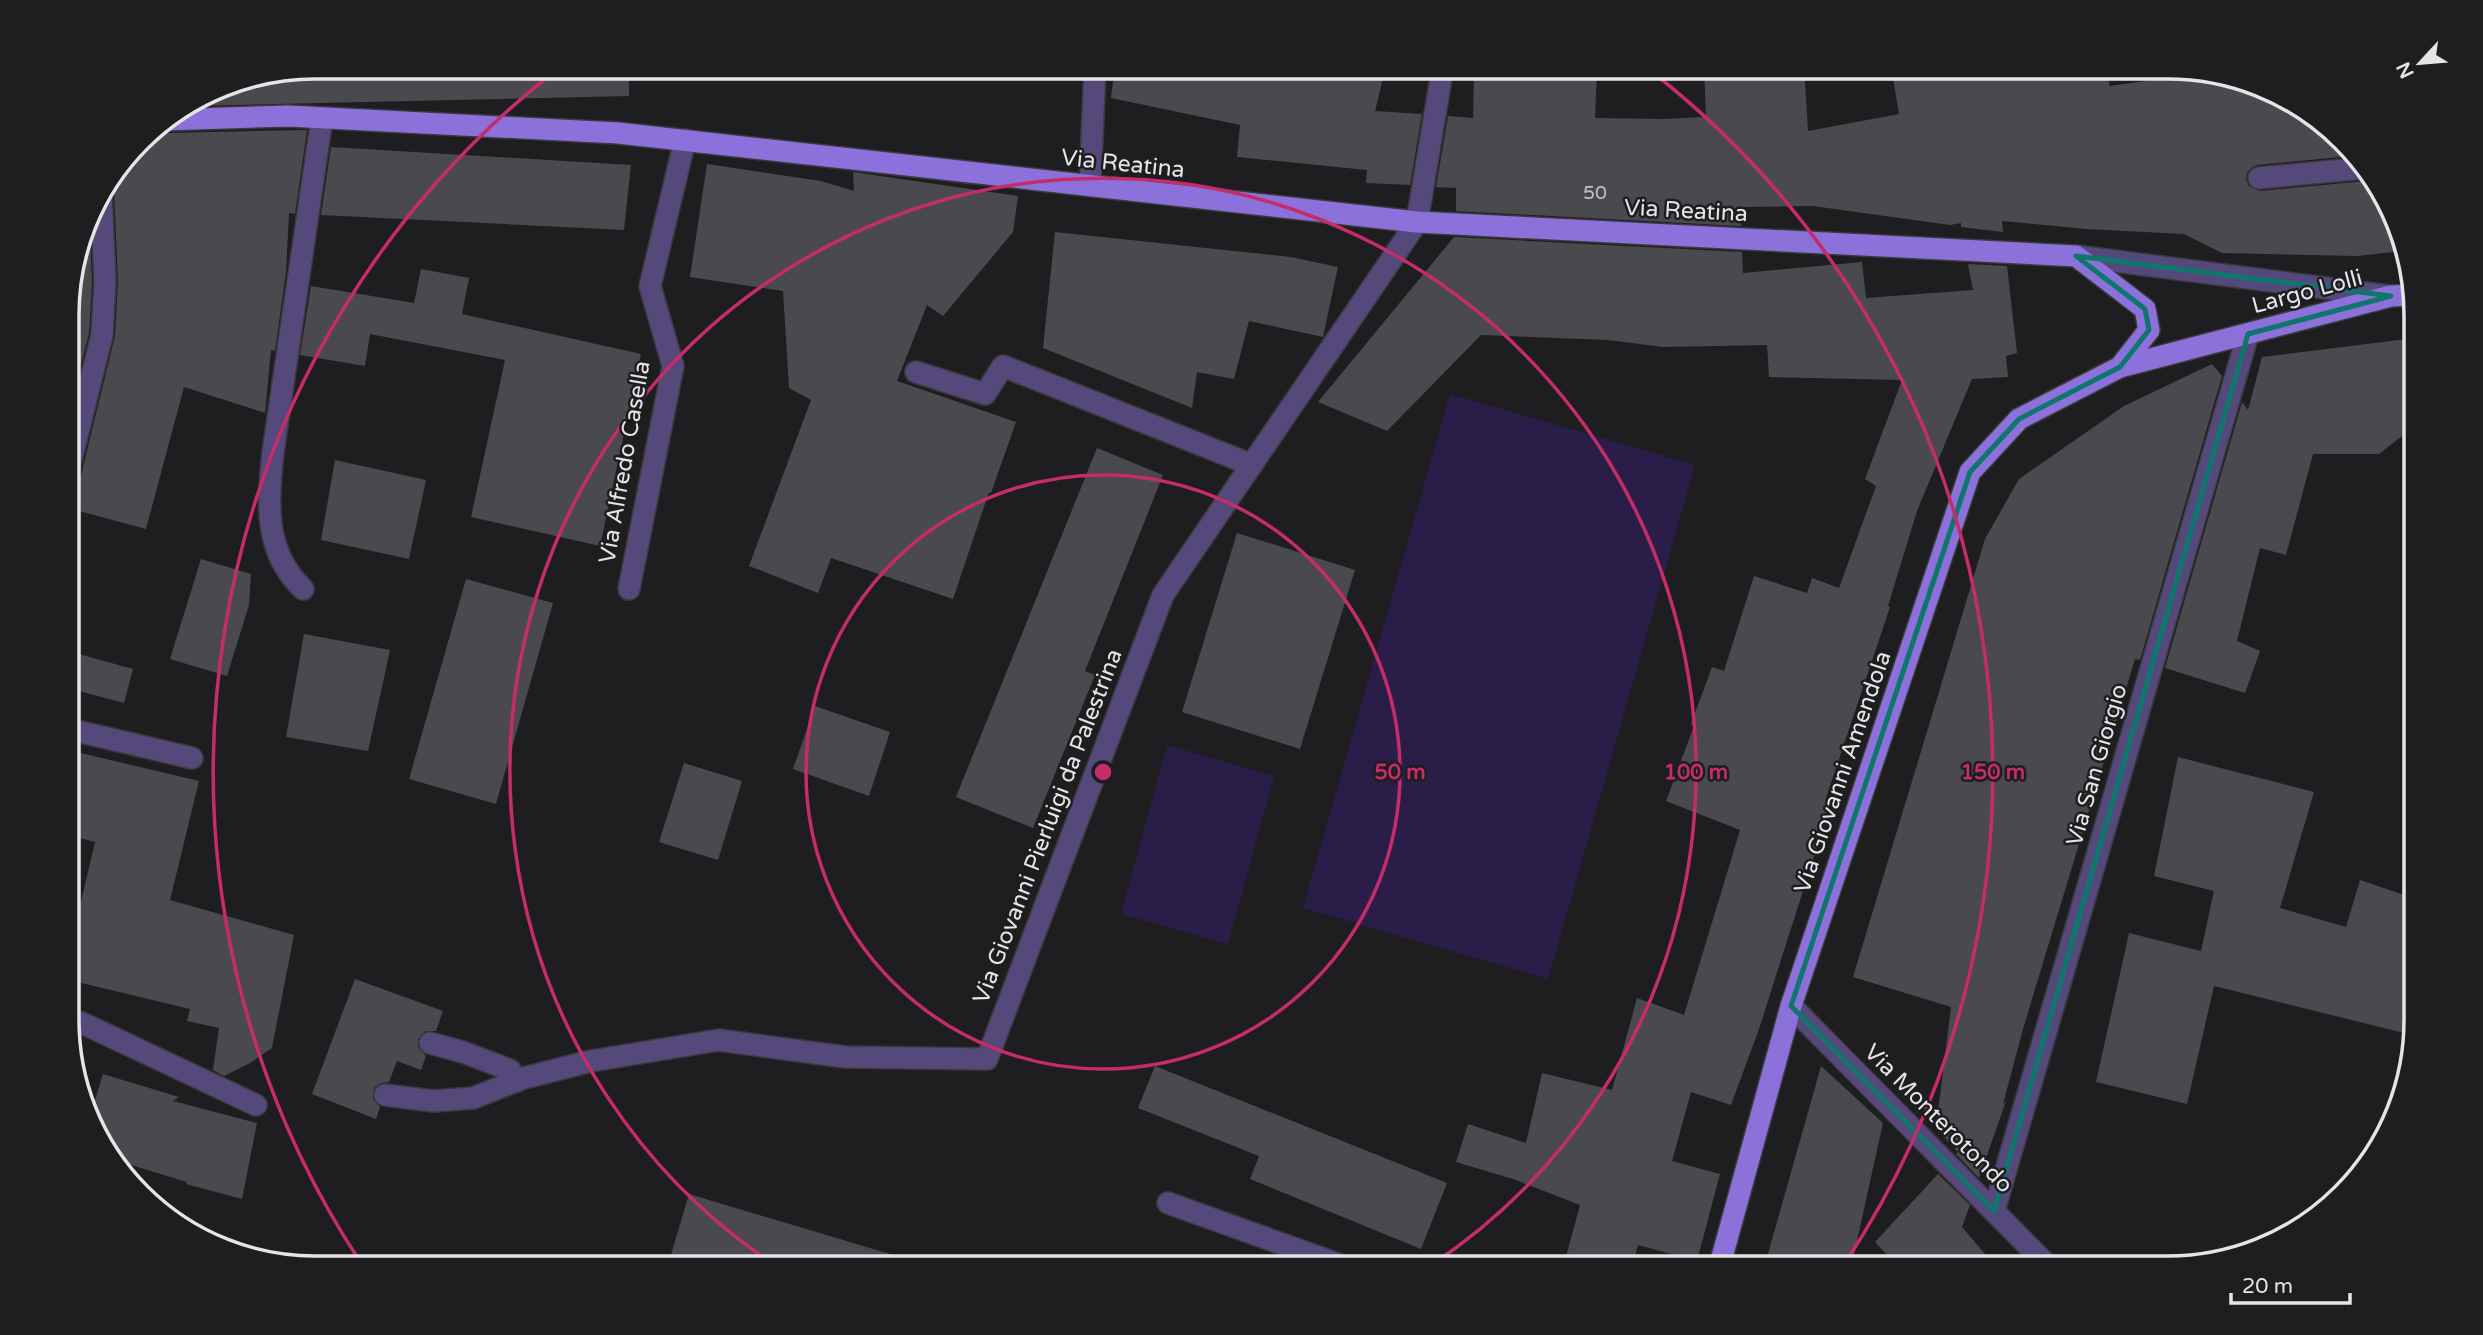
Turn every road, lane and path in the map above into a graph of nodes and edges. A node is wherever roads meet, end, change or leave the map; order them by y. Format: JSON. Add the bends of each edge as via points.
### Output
{"nodes":[{"id":1,"x":1094,"y":79,"type":"edge"},
{"id":2,"x":1441,"y":79,"type":"edge"},
{"id":3,"x":322,"y":118,"type":"junction"},
{"id":4,"x":183,"y":119,"type":"edge"},
{"id":5,"x":685,"y":140,"type":"junction"},
{"id":6,"x":2354,"y":169,"type":"edge"},
{"id":7,"x":2259,"y":178,"type":"dead end"},
{"id":8,"x":1090,"y":186,"type":"junction"},
{"id":9,"x":102,"y":213,"type":"edge"},
{"id":10,"x":1417,"y":222,"type":"junction"},
{"id":11,"x":2076,"y":256,"type":"junction"},
{"id":12,"x":2403,"y":295,"type":"edge"},
{"id":13,"x":2390,"y":296,"type":"junction"},
{"id":14,"x":2248,"y":334,"type":"junction"},
{"id":15,"x":2120,"y":367,"type":"junction"},
{"id":16,"x":916,"y":372,"type":"dead end"},
{"id":17,"x":79,"y":428,"type":"edge"},
{"id":18,"x":1252,"y":465,"type":"junction"},
{"id":19,"x":303,"y":589,"type":"dead end"},
{"id":20,"x":629,"y":589,"type":"dead end"},
{"id":21,"x":79,"y":732,"type":"edge"},
{"id":22,"x":192,"y":758,"type":"dead end"},
{"id":23,"x":1791,"y":1006,"type":"junction"},
{"id":24,"x":79,"y":1022,"type":"edge"},
{"id":25,"x":430,"y":1043,"type":"dead end"},
{"id":26,"x":519,"y":1080,"type":"junction"},
{"id":27,"x":385,"y":1095,"type":"dead end"},
{"id":28,"x":256,"y":1105,"type":"dead end"},
{"id":29,"x":1168,"y":1203,"type":"dead end"},
{"id":30,"x":1994,"y":1212,"type":"junction"},
{"id":31,"x":1316,"y":1256,"type":"edge"},
{"id":32,"x":1722,"y":1256,"type":"edge"},
{"id":33,"x":2038,"y":1256,"type":"edge"}],
"edges":[{"from":1,"to":8,"type":"street"},
{"from":2,"to":10,"type":"street"},
{"from":3,"to":4,"type":"main road","name":"Via Reatina"},
{"from":3,"to":5,"type":"main road","name":"Via Reatina"},
{"from":3,"to":19,"type":"street","via":[[269,495],[279,559]]},
{"from":5,"to":8,"type":"main road","name":"Via Reatina"},
{"from":5,"to":20,"type":"street","name":"Via Alfredo Casella","via":[[650,286],[673,366]]},
{"from":6,"to":7,"type":"street"},
{"from":8,"to":10,"type":"main road","name":"Via Reatina"},
{"from":9,"to":17,"type":"street","via":[[102,335]]},
{"from":10,"to":11,"type":"main road","name":"Via Reatina"},
{"from":10,"to":18,"type":"street","name":"Via Giovanni Pierluigi da Palestrina"},
{"from":11,"to":13,"type":"street","name":"Largo Lolli"},
{"from":11,"to":15,"type":"main road","via":[[2145,309],[2150,330]]},
{"from":12,"to":13,"type":"main road"},
{"from":13,"to":14,"type":"main road","name":"Largo Lolli"},
{"from":14,"to":15,"type":"main road","name":"Largo Lolli"},
{"from":14,"to":30,"type":"street","name":"Via San Giorgio"},
{"from":15,"to":23,"type":"main road","name":"Via Giovanni Amendola","via":[[2019,419],[1970,472]]},
{"from":16,"to":18,"type":"street","via":[[985,394],[1003,366]]},
{"from":18,"to":26,"type":"street","name":"Via Giovanni Pierluigi da Palestrina","via":[[1163,595],[987,1059],[845,1057],[719,1040],[591,1060]]},
{"from":21,"to":22,"type":"street"},
{"from":23,"to":30,"type":"street","name":"Via Monterotondo"},
{"from":23,"to":32,"type":"main road","name":"Via Giovanni Amendola"},
{"from":24,"to":28,"type":"street"},
{"from":25,"to":26,"type":"street","via":[[510,1070]]},
{"from":26,"to":27,"type":"street","via":[[473,1098],[433,1101]]},
{"from":29,"to":31,"type":"street"},
{"from":30,"to":33,"type":"street","name":"Via Monterotondo"}]}
